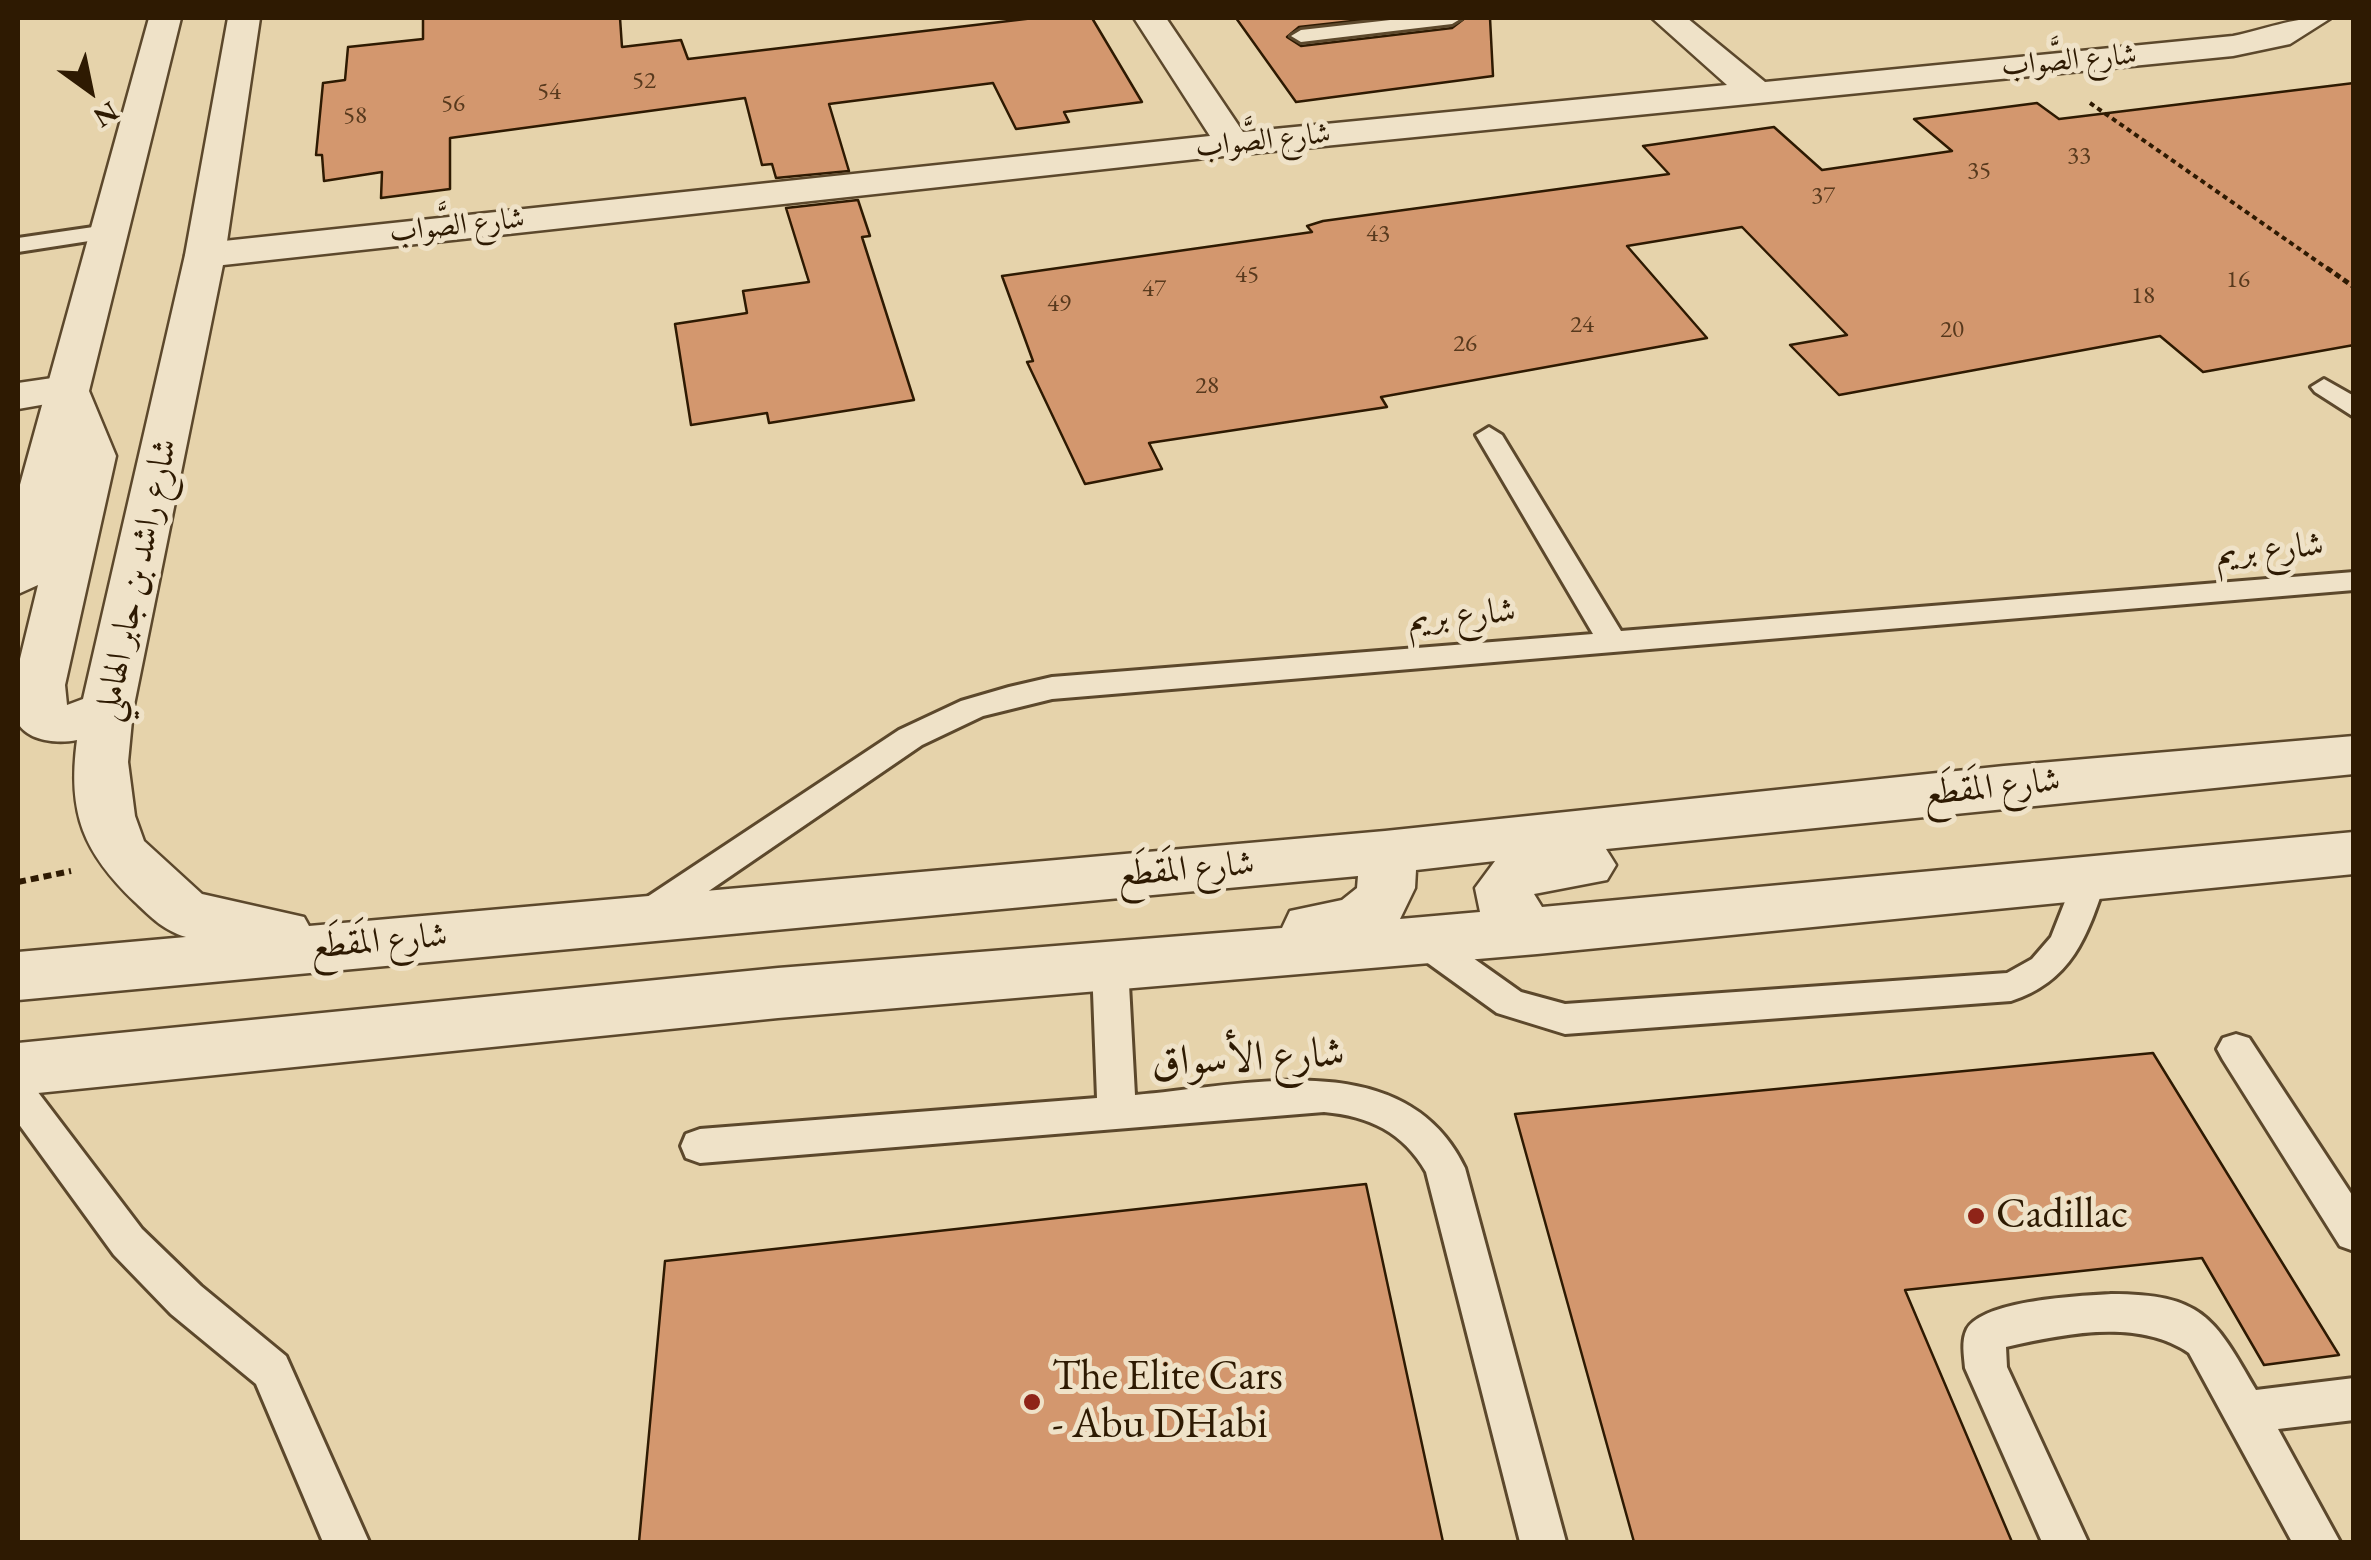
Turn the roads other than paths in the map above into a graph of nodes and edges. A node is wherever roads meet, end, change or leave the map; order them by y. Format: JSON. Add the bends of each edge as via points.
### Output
{"nodes":[{"id":1,"x":165,"y":18,"type":"edge"},
{"id":2,"x":244,"y":18,"type":"edge"},
{"id":3,"x":1150,"y":18,"type":"edge"},
{"id":4,"x":1452,"y":18,"type":"edge"},
{"id":5,"x":1668,"y":18,"type":"edge"},
{"id":6,"x":2316,"y":18,"type":"edge"},
{"id":7,"x":1301,"y":36,"type":"dead end"},
{"id":8,"x":1756,"y":91,"type":"junction"},
{"id":9,"x":1234,"y":144,"type":"junction"},
{"id":10,"x":107,"y":232,"type":"junction"},
{"id":11,"x":18,"y":245,"type":"edge"},
{"id":12,"x":206,"y":254,"type":"junction"},
{"id":13,"x":2324,"y":387,"type":"dead end"},
{"id":14,"x":66,"y":389,"type":"junction"},
{"id":15,"x":18,"y":396,"type":"edge"},
{"id":16,"x":2354,"y":409,"type":"edge"},
{"id":17,"x":1488,"y":435,"type":"dead end"},
{"id":18,"x":18,"y":578,"type":"edge"},
{"id":19,"x":2354,"y":581,"type":"edge"},
{"id":20,"x":1613,"y":642,"type":"junction"},
{"id":21,"x":107,"y":710,"type":"junction"},
{"id":22,"x":2354,"y":755,"type":"edge"},
{"id":23,"x":2004,"y":786,"type":"junction"},
{"id":24,"x":1386,"y":852,"type":"junction"},
{"id":25,"x":2354,"y":853,"type":"edge"},
{"id":26,"x":2089,"y":880,"type":"junction"},
{"id":27,"x":642,"y":919,"type":"junction"},
{"id":28,"x":1537,"y":931,"type":"junction"},
{"id":29,"x":386,"y":941,"type":"junction"},
{"id":30,"x":1422,"y":941,"type":"junction"},
{"id":31,"x":1110,"y":966,"type":"junction"},
{"id":32,"x":18,"y":976,"type":"edge"},
{"id":33,"x":2236,"y":1050,"type":"dead end"},
{"id":34,"x":18,"y":1069,"type":"edge"},
{"id":35,"x":18,"y":1094,"type":"edge"},
{"id":36,"x":1118,"y":1113,"type":"junction"},
{"id":37,"x":700,"y":1146,"type":"dead end"},
{"id":38,"x":2354,"y":1233,"type":"edge"},
{"id":39,"x":2354,"y":1399,"type":"edge"},
{"id":40,"x":2245,"y":1412,"type":"junction"},
{"id":41,"x":346,"y":1542,"type":"edge"},
{"id":42,"x":1543,"y":1542,"type":"edge"},
{"id":43,"x":2065,"y":1542,"type":"edge"},
{"id":44,"x":2316,"y":1542,"type":"edge"}],
"edges":[{"from":1,"to":10,"type":"street"},
{"from":2,"to":12,"type":"street","name":"شارع راشد بن جابر الهاملي"},
{"from":3,"to":9,"type":"street"},
{"from":4,"to":7,"type":"lane"},
{"from":5,"to":8,"type":"street"},
{"from":6,"to":8,"type":"street","name":"شارع الصَّواب","via":[[2278,37],[2233,46]]},
{"from":8,"to":9,"type":"street","name":"شارع الصَّواب"},
{"from":9,"to":12,"type":"street","name":"شارع الصَّواب"},
{"from":10,"to":11,"type":"lane"},
{"from":10,"to":14,"type":"street"},
{"from":12,"to":21,"type":"street","name":"شارع راشد بن جابر الهاملي"},
{"from":13,"to":16,"type":"lane"},
{"from":14,"to":15,"type":"street"},
{"from":14,"to":18,"type":"street"},
{"from":14,"to":21,"type":"street","via":[[93,456],[39,685],[41,718],[68,725]]},
{"from":17,"to":20,"type":"lane"},
{"from":19,"to":20,"type":"lane","name":"شارع بريم"},
{"from":20,"to":27,"type":"lane","name":"شارع بريم","via":[[1005,696],[917,730]]},
{"from":21,"to":29,"type":"street","name":"شارع راشد بن جابر الهاملي","via":[[101,762],[106,816],[119,852],[184,914],[260,931]]},
{"from":22,"to":23,"type":"street","name":"شارع المَقطَع"},
{"from":23,"to":24,"type":"street","name":"شارع المَقطَع"},
{"from":23,"to":28,"type":"street","via":[[1928,818],[1839,840],[1516,875],[1504,888],[1504,906],[1516,922]]},
{"from":24,"to":27,"type":"street","name":"شارع المَقطَع"},
{"from":24,"to":31,"type":"street","via":[[1387,894],[1361,918],[1171,938]]},
{"from":25,"to":26,"type":"street"},
{"from":26,"to":28,"type":"street"},
{"from":26,"to":30,"type":"lane","via":[[2062,955],[2040,976],[2011,988],[1565,1019],[1510,1002]]},
{"from":27,"to":29,"type":"street","name":"شارع المَقطَع"},
{"from":28,"to":30,"type":"street"},
{"from":29,"to":32,"type":"street","name":"شارع المَقطَع"},
{"from":30,"to":31,"type":"street"},
{"from":31,"to":34,"type":"street"},
{"from":31,"to":36,"type":"lane"},
{"from":33,"to":38,"type":"lane"},
{"from":35,"to":41,"type":"lane","via":[[128,1242],[271,1370]]},
{"from":36,"to":37,"type":"lane","name":"شارع الأسواق"},
{"from":36,"to":42,"type":"lane","name":"شارع الأسواق","via":[[1324,1096],[1375,1102],[1418,1128],[1452,1190]]},
{"from":39,"to":40,"type":"lane"},
{"from":40,"to":43,"type":"lane","via":[[2204,1339],[2171,1316],[2153,1311],[1994,1330],[1984,1339],[1986,1368]]},
{"from":40,"to":44,"type":"lane"}]}
